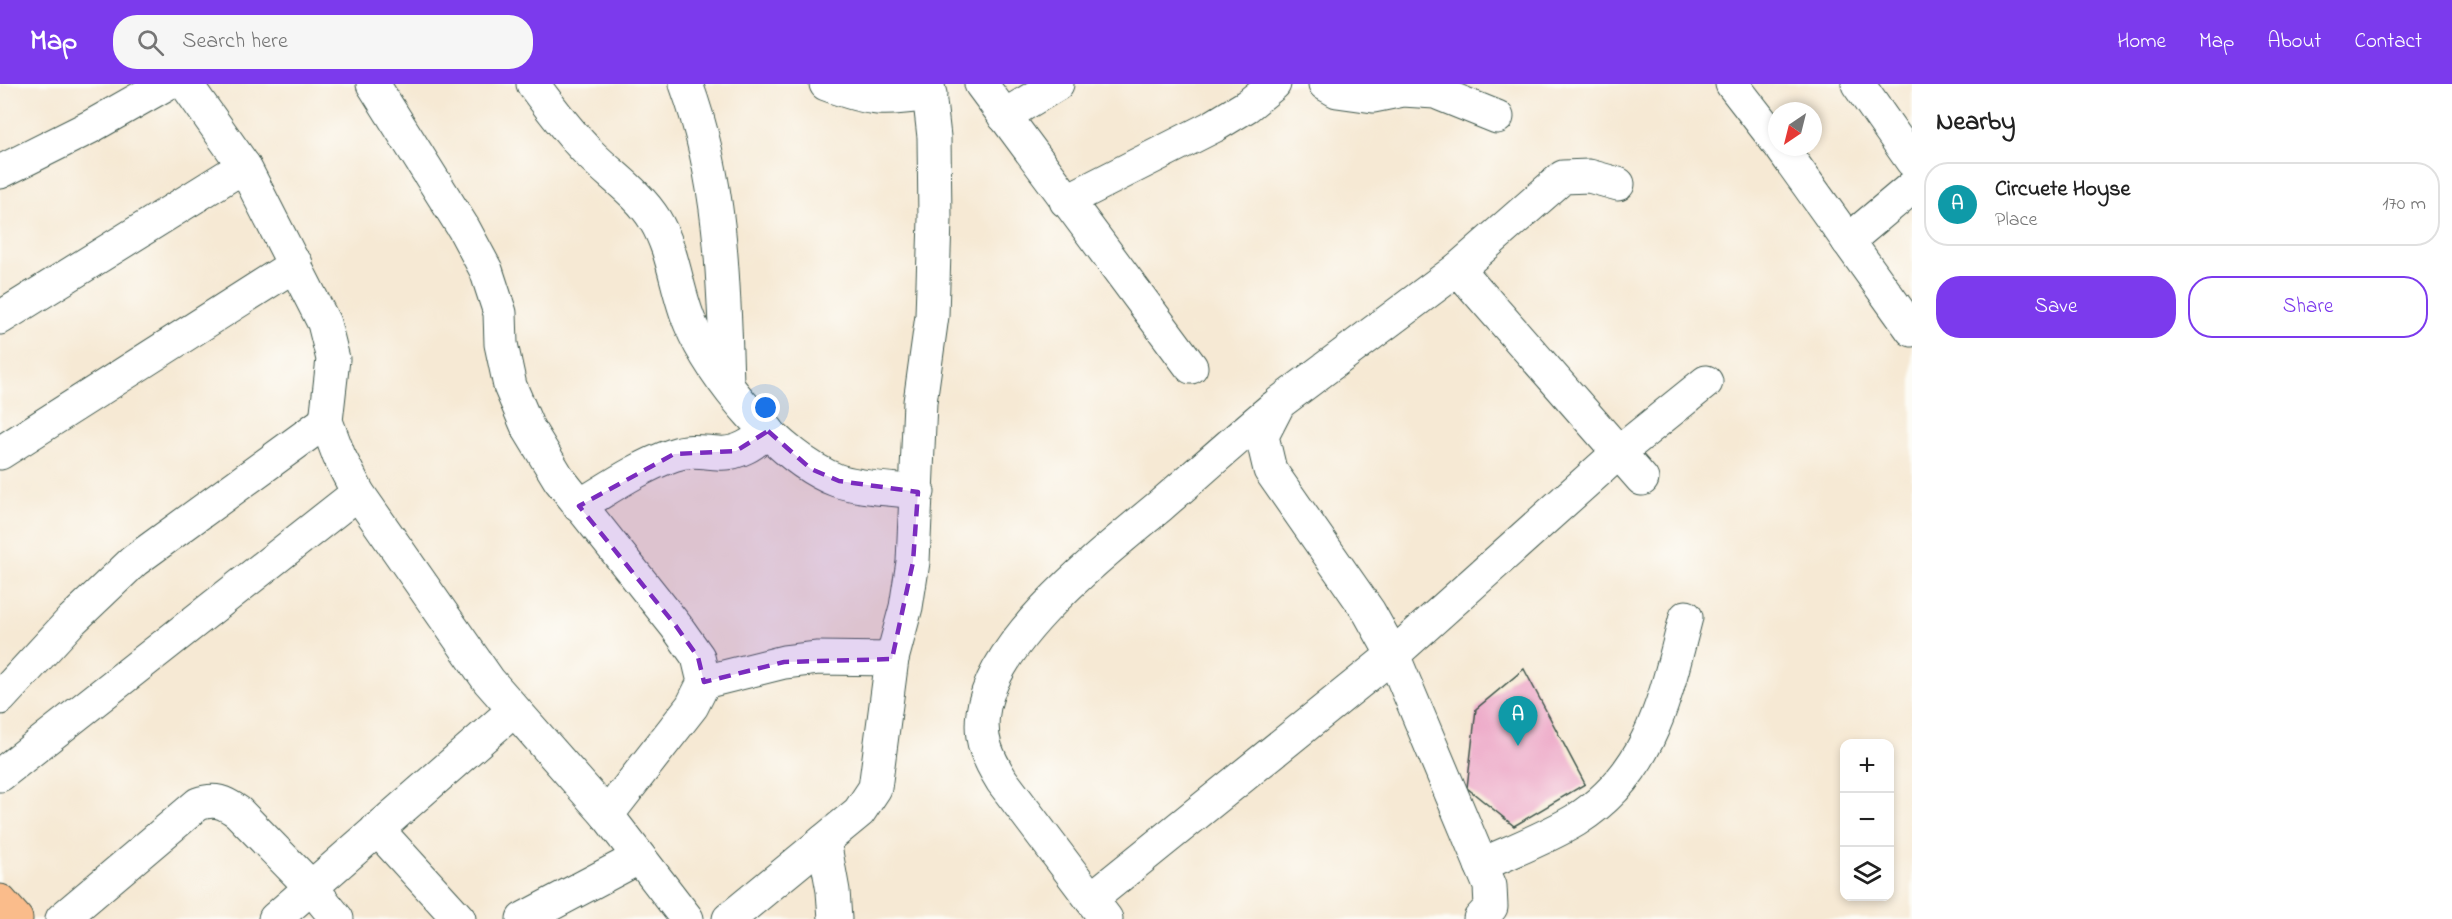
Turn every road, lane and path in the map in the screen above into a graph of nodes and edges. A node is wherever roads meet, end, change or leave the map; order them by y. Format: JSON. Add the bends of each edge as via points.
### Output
{"nodes":[{"id":1,"x":166,"y":84,"type":"edge"},
{"id":2,"x":186,"y":84,"type":"edge"},
{"id":3,"x":373,"y":84,"type":"edge"},
{"id":4,"x":533,"y":84,"type":"edge"},
{"id":5,"x":826,"y":84,"type":"edge"},
{"id":6,"x":981,"y":84,"type":"edge"},
{"id":7,"x":1057,"y":84,"type":"edge"},
{"id":8,"x":1274,"y":84,"type":"edge"},
{"id":9,"x":1324,"y":84,"type":"edge"},
{"id":10,"x":1732,"y":84,"type":"edge"},
{"id":11,"x":1858,"y":84,"type":"edge"},
{"id":12,"x":689,"y":85,"type":"edge"},
{"id":13,"x":929,"y":89,"type":"edge"},
{"id":14,"x":1004,"y":117,"type":"junction"},
{"id":15,"x":1497,"y":117,"type":"dead end"},
{"id":16,"x":1768,"y":130,"type":"edge"},
{"id":17,"x":1787,"y":156,"type":"edge"},
{"id":18,"x":1912,"y":161,"type":"edge"},
{"id":19,"x":244,"y":166,"type":"junction"},
{"id":20,"x":0,"y":172,"type":"edge"},
{"id":21,"x":1617,"y":184,"type":"dead end"},
{"id":22,"x":1912,"y":187,"type":"edge"},
{"id":23,"x":1066,"y":201,"type":"junction"},
{"id":24,"x":1848,"y":241,"type":"junction"},
{"id":25,"x":296,"y":264,"type":"junction"},
{"id":26,"x":1458,"y":268,"type":"junction"},
{"id":27,"x":0,"y":318,"type":"edge"},
{"id":28,"x":1912,"y":330,"type":"edge"},
{"id":29,"x":1191,"y":367,"type":"dead end"},
{"id":30,"x":1706,"y":382,"type":"dead end"},
{"id":31,"x":727,"y":386,"type":"junction"},
{"id":32,"x":1279,"y":403,"type":"junction"},
{"id":33,"x":326,"y":422,"type":"junction"},
{"id":34,"x":768,"y":431,"type":"junction"},
{"id":35,"x":0,"y":453,"type":"edge"},
{"id":36,"x":1618,"y":453,"type":"junction"},
{"id":37,"x":1642,"y":479,"type":"dead end"},
{"id":38,"x":918,"y":492,"type":"junction"},
{"id":39,"x":358,"y":493,"type":"junction"},
{"id":40,"x":579,"y":506,"type":"junction"},
{"id":41,"x":1686,"y":617,"type":"dead end"},
{"id":42,"x":1393,"y":655,"type":"junction"},
{"id":43,"x":892,"y":658,"type":"junction"},
{"id":44,"x":704,"y":682,"type":"junction"},
{"id":45,"x":0,"y":698,"type":"edge"},
{"id":46,"x":513,"y":711,"type":"junction"},
{"id":47,"x":0,"y":775,"type":"edge"},
{"id":48,"x":607,"y":815,"type":"junction"},
{"id":49,"x":377,"y":829,"type":"junction"},
{"id":50,"x":824,"y":840,"type":"junction"},
{"id":51,"x":638,"y":858,"type":"junction"},
{"id":52,"x":1485,"y":875,"type":"junction"},
{"id":53,"x":311,"y":887,"type":"junction"},
{"id":54,"x":0,"y":901,"type":"edge"},
{"id":55,"x":1099,"y":909,"type":"edge"},
{"id":56,"x":16,"y":919,"type":"edge"},
{"id":57,"x":62,"y":919,"type":"edge"},
{"id":58,"x":275,"y":919,"type":"edge"},
{"id":59,"x":337,"y":919,"type":"edge"},
{"id":60,"x":459,"y":919,"type":"edge"},
{"id":61,"x":523,"y":919,"type":"edge"},
{"id":62,"x":687,"y":919,"type":"edge"},
{"id":63,"x":729,"y":919,"type":"edge"},
{"id":64,"x":835,"y":919,"type":"edge"},
{"id":65,"x":1480,"y":919,"type":"edge"},
{"id":66,"x":1513,"y":919,"type":"edge"}],
"edges":[{"from":1,"to":20,"type":"street"},
{"from":2,"to":19,"type":"street"},
{"from":3,"to":40,"type":"street","via":[[486,270],[500,313],[501,344],[510,386],[528,428]]},
{"from":4,"to":31,"type":"street","via":[[564,126],[655,220],[690,324]]},
{"from":5,"to":13,"type":"street","via":[[873,99],[890,100]]},
{"from":6,"to":14,"type":"street"},
{"from":7,"to":14,"type":"street"},
{"from":8,"to":23,"type":"street","via":[[1214,126]]},
{"from":9,"to":15,"type":"street","via":[[1337,91],[1373,96],[1403,90],[1435,93]]},
{"from":10,"to":16,"type":"street"},
{"from":11,"to":18,"type":"street"},
{"from":12,"to":31,"type":"street","via":[[717,201]]},
{"from":13,"to":38,"type":"street","via":[[935,195],[933,294],[920,402]]},
{"from":14,"to":23,"type":"street"},
{"from":17,"to":24,"type":"street"},
{"from":19,"to":25,"type":"street"},
{"from":19,"to":27,"type":"street"},
{"from":21,"to":26,"type":"street","via":[[1589,176],[1563,177]]},
{"from":22,"to":24,"type":"street"},
{"from":23,"to":29,"type":"street"},
{"from":24,"to":28,"type":"street"},
{"from":25,"to":33,"type":"street","via":[[324,323],[333,359]]},
{"from":25,"to":35,"type":"street"},
{"from":26,"to":32,"type":"street"},
{"from":26,"to":36,"type":"street"},
{"from":30,"to":36,"type":"street"},
{"from":31,"to":34,"type":"street"},
{"from":32,"to":42,"type":"street","via":[[1262,436],[1270,470],[1369,612]]},
{"from":32,"to":55,"type":"street","via":[[1066,588],[1011,650],[993,681],[983,711],[981,736],[988,758]]},
{"from":33,"to":39,"type":"street"},
{"from":33,"to":45,"type":"street","via":[[134,561],[71,621]]},
{"from":34,"to":38,"type":"street","via":[[811,469],[839,482]]},
{"from":34,"to":40,"type":"street","via":[[736,451],[697,449],[674,454]]},
{"from":36,"to":37,"type":"street"},
{"from":36,"to":42,"type":"street"},
{"from":38,"to":43,"type":"street","via":[[906,607]]},
{"from":39,"to":46,"type":"street"},
{"from":39,"to":47,"type":"street"},
{"from":40,"to":44,"type":"street","via":[[676,626],[698,657]]},
{"from":41,"to":52,"type":"street","via":[[1649,741],[1629,772],[1577,819]]},
{"from":42,"to":52,"type":"street"},
{"from":42,"to":55,"type":"street"},
{"from":43,"to":44,"type":"street","via":[[784,662]]},
{"from":43,"to":50,"type":"street","via":[[875,788],[859,812]]},
{"from":44,"to":48,"type":"street","via":[[692,706]]},
{"from":46,"to":48,"type":"street"},
{"from":46,"to":49,"type":"street"},
{"from":48,"to":51,"type":"street"},
{"from":49,"to":53,"type":"street"},
{"from":49,"to":60,"type":"street"},
{"from":50,"to":63,"type":"street"},
{"from":50,"to":64,"type":"street"},
{"from":51,"to":61,"type":"street"},
{"from":51,"to":62,"type":"street"},
{"from":52,"to":65,"type":"street","via":[[1491,907]]},
{"from":52,"to":66,"type":"street"},
{"from":53,"to":57,"type":"street","via":[[238,812],[211,799],[198,804]]},
{"from":53,"to":58,"type":"street"},
{"from":53,"to":59,"type":"street"},
{"from":54,"to":56,"type":"main road"}]}
